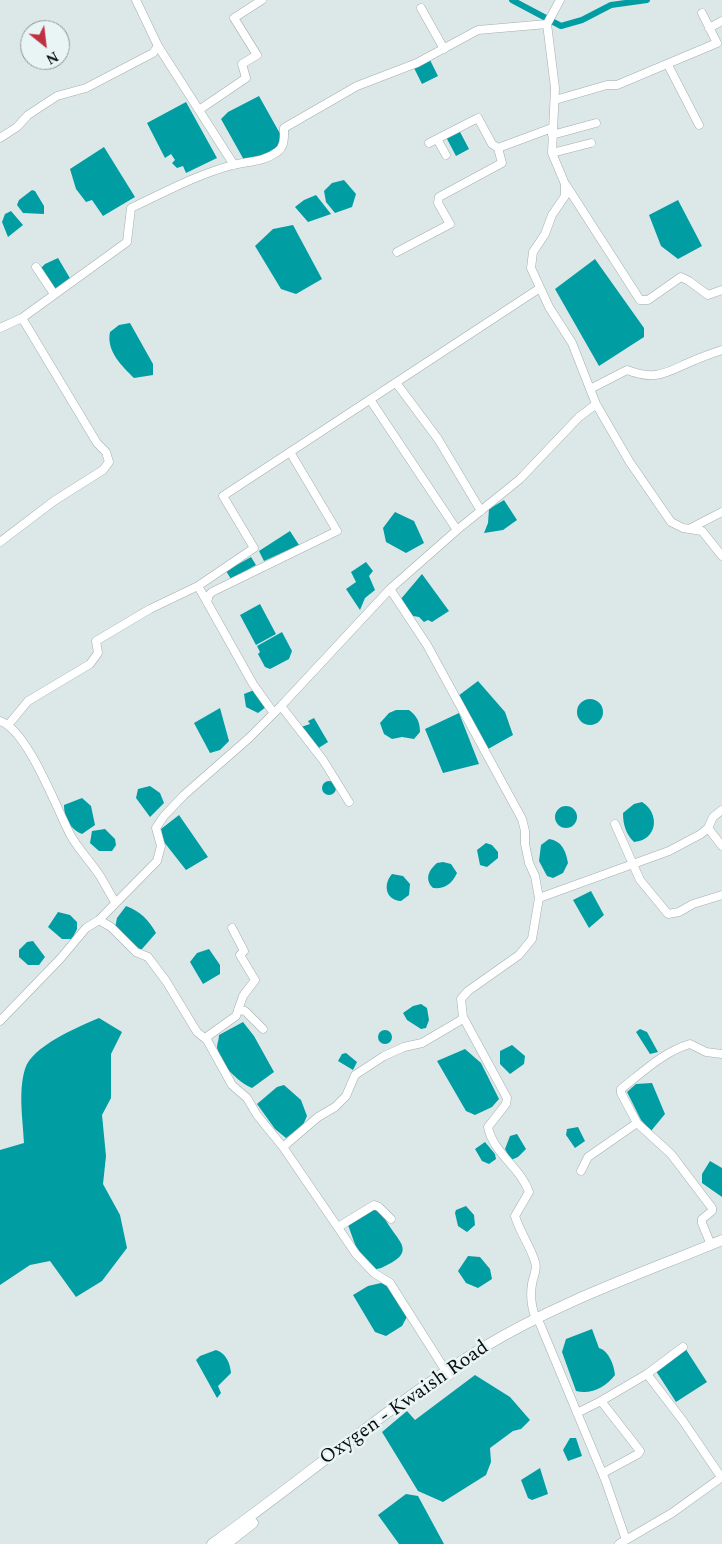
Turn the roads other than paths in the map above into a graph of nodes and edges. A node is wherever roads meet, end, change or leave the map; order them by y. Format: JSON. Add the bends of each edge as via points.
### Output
{"nodes":[{"id":1,"x":136,"y":0,"type":"edge"},
{"id":2,"x":262,"y":0,"type":"edge"},
{"id":3,"x":560,"y":0,"type":"edge"},
{"id":4,"x":421,"y":8,"type":"dead end"},
{"id":5,"x":702,"y":13,"type":"dead end"},
{"id":6,"x":722,"y":20,"type":"edge"},
{"id":7,"x":548,"y":21,"type":"junction"},
{"id":8,"x":710,"y":28,"type":"junction"},
{"id":9,"x":158,"y":46,"type":"junction"},
{"id":10,"x":444,"y":49,"type":"junction"},
{"id":11,"x":668,"y":65,"type":"junction"},
{"id":12,"x":555,"y":100,"type":"junction"},
{"id":13,"x":200,"y":110,"type":"junction"},
{"id":14,"x":596,"y":124,"type":"dead end"},
{"id":15,"x":699,"y":125,"type":"dead end"},
{"id":16,"x":552,"y":131,"type":"junction"},
{"id":17,"x":0,"y":138,"type":"edge"},
{"id":18,"x":437,"y":139,"type":"junction"},
{"id":19,"x":429,"y":143,"type":"dead end"},
{"id":20,"x":591,"y":143,"type":"dead end"},
{"id":21,"x":498,"y":148,"type":"junction"},
{"id":22,"x":552,"y":153,"type":"junction"},
{"id":23,"x":446,"y":155,"type":"dead end"},
{"id":24,"x":234,"y":164,"type":"junction"},
{"id":25,"x":565,"y":184,"type":"junction"},
{"id":26,"x":397,"y":252,"type":"dead end"},
{"id":27,"x":36,"y":267,"type":"dead end"},
{"id":28,"x":540,"y":288,"type":"junction"},
{"id":29,"x":722,"y":290,"type":"edge"},
{"id":30,"x":54,"y":294,"type":"junction"},
{"id":31,"x":22,"y":318,"type":"junction"},
{"id":32,"x":1,"y":324,"type":"edge"},
{"id":33,"x":722,"y":350,"type":"edge"},
{"id":34,"x":397,"y":384,"type":"junction"},
{"id":35,"x":592,"y":388,"type":"junction"},
{"id":36,"x":371,"y":401,"type":"junction"},
{"id":37,"x":595,"y":405,"type":"dead end"},
{"id":38,"x":290,"y":452,"type":"junction"},
{"id":39,"x":481,"y":511,"type":"junction"},
{"id":40,"x":722,"y":512,"type":"edge"},
{"id":41,"x":691,"y":528,"type":"junction"},
{"id":42,"x":456,"y":530,"type":"junction"},
{"id":43,"x":0,"y":542,"type":"edge"},
{"id":44,"x":722,"y":556,"type":"edge"},
{"id":45,"x":198,"y":586,"type":"junction"},
{"id":46,"x":390,"y":589,"type":"junction"},
{"id":47,"x":207,"y":602,"type":"junction"},
{"id":48,"x":281,"y":706,"type":"junction"},
{"id":49,"x":273,"y":712,"type":"junction"},
{"id":50,"x":0,"y":721,"type":"edge"},
{"id":51,"x":9,"y":724,"type":"junction"},
{"id":52,"x":349,"y":802,"type":"dead end"},
{"id":53,"x":722,"y":810,"type":"edge"},
{"id":54,"x":615,"y":824,"type":"dead end"},
{"id":55,"x":708,"y":828,"type":"junction"},
{"id":56,"x":722,"y":846,"type":"edge"},
{"id":57,"x":635,"y":864,"type":"junction"},
{"id":58,"x":722,"y":895,"type":"edge"},
{"id":59,"x":539,"y":898,"type":"junction"},
{"id":60,"x":115,"y":902,"type":"junction"},
{"id":61,"x":99,"y":920,"type":"junction"},
{"id":62,"x":232,"y":928,"type":"dead end"},
{"id":63,"x":238,"y":1010,"type":"junction"},
{"id":64,"x":463,"y":1017,"type":"junction"},
{"id":65,"x":0,"y":1021,"type":"edge"},
{"id":66,"x":263,"y":1029,"type":"dead end"},
{"id":67,"x":206,"y":1040,"type":"junction"},
{"id":68,"x":722,"y":1054,"type":"edge"},
{"id":69,"x":637,"y":1122,"type":"junction"},
{"id":70,"x":283,"y":1147,"type":"junction"},
{"id":71,"x":581,"y":1171,"type":"dead end"},
{"id":72,"x":392,"y":1219,"type":"dead end"},
{"id":73,"x":338,"y":1228,"type":"junction"},
{"id":74,"x":722,"y":1240,"type":"edge"},
{"id":75,"x":711,"y":1245,"type":"junction"},
{"id":76,"x":722,"y":1246,"type":"edge"},
{"id":77,"x":538,"y":1321,"type":"junction"},
{"id":78,"x":683,"y":1347,"type":"dead end"},
{"id":79,"x":448,"y":1374,"type":"junction"},
{"id":80,"x":647,"y":1374,"type":"junction"},
{"id":81,"x":602,"y":1401,"type":"junction"},
{"id":82,"x":577,"y":1413,"type":"junction"},
{"id":83,"x":602,"y":1473,"type":"junction"},
{"id":84,"x":721,"y":1477,"type":"edge"},
{"id":85,"x":622,"y":1542,"type":"edge"},
{"id":86,"x":212,"y":1544,"type":"edge"},
{"id":87,"x":226,"y":1544,"type":"edge"}],
"edges":[{"from":1,"to":9,"type":"street"},
{"from":2,"to":13,"type":"street","via":[[234,18],[257,54],[242,64],[246,78]]},
{"from":3,"to":7,"type":"street"},
{"from":4,"to":10,"type":"street"},
{"from":5,"to":8,"type":"street"},
{"from":6,"to":8,"type":"street"},
{"from":7,"to":10,"type":"street","via":[[478,30]]},
{"from":7,"to":12,"type":"street"},
{"from":8,"to":11,"type":"street","via":[[717,42]]},
{"from":9,"to":13,"type":"street"},
{"from":9,"to":17,"type":"street","via":[[153,53],[86,88],[57,96]]},
{"from":10,"to":24,"type":"street","via":[[357,86],[297,119],[284,128],[284,142],[279,152],[260,160]]},
{"from":11,"to":12,"type":"street","via":[[617,85]]},
{"from":11,"to":15,"type":"street"},
{"from":12,"to":16,"type":"street"},
{"from":13,"to":24,"type":"street"},
{"from":14,"to":16,"type":"street"},
{"from":16,"to":21,"type":"street"},
{"from":16,"to":22,"type":"street"},
{"from":18,"to":19,"type":"street"},
{"from":18,"to":21,"type":"street","via":[[478,118],[492,144]]},
{"from":18,"to":23,"type":"street"},
{"from":20,"to":22,"type":"street"},
{"from":21,"to":26,"type":"street","via":[[502,164],[438,197],[450,224]]},
{"from":22,"to":25,"type":"street"},
{"from":24,"to":30,"type":"street","via":[[131,208],[127,242]]},
{"from":25,"to":28,"type":"street","via":[[565,196],[532,252],[532,268]]},
{"from":25,"to":29,"type":"street","via":[[640,300],[648,300],[681,277],[708,295]]},
{"from":27,"to":30,"type":"street"},
{"from":28,"to":34,"type":"street"},
{"from":28,"to":35,"type":"street","via":[[572,344]]},
{"from":30,"to":31,"type":"street"},
{"from":31,"to":32,"type":"street"},
{"from":31,"to":43,"type":"street","via":[[97,443],[106,452],[109,462],[103,470],[54,501]]},
{"from":33,"to":35,"type":"street","via":[[668,374],[644,376],[628,370]]},
{"from":34,"to":36,"type":"street"},
{"from":34,"to":39,"type":"street","via":[[438,439]]},
{"from":35,"to":41,"type":"street","via":[[596,404],[625,454],[670,522]]},
{"from":36,"to":38,"type":"street"},
{"from":36,"to":42,"type":"street"},
{"from":37,"to":39,"type":"street","via":[[579,417],[520,479]]},
{"from":38,"to":45,"type":"street","via":[[223,496],[254,548]]},
{"from":38,"to":47,"type":"street","via":[[337,531],[212,592]]},
{"from":39,"to":42,"type":"street"},
{"from":40,"to":41,"type":"street"},
{"from":41,"to":44,"type":"street","via":[[702,531]]},
{"from":42,"to":46,"type":"street"},
{"from":45,"to":47,"type":"street"},
{"from":45,"to":51,"type":"street","via":[[150,609],[96,641],[98,653],[90,664],[28,701]]},
{"from":46,"to":48,"type":"street"},
{"from":46,"to":59,"type":"street","via":[[427,645],[522,819]]},
{"from":47,"to":49,"type":"street","via":[[253,684]]},
{"from":48,"to":49,"type":"street"},
{"from":48,"to":52,"type":"street","via":[[323,760]]},
{"from":49,"to":60,"type":"street","via":[[164,816],[156,828],[161,846],[157,860]]},
{"from":50,"to":51,"type":"street"},
{"from":51,"to":60,"type":"street","via":[[45,780],[71,836]]},
{"from":53,"to":55,"type":"street","via":[[709,821]]},
{"from":54,"to":57,"type":"street"},
{"from":55,"to":56,"type":"street"},
{"from":55,"to":57,"type":"street","via":[[692,840]]},
{"from":57,"to":58,"type":"street","via":[[640,880],[668,914]]},
{"from":57,"to":59,"type":"street"},
{"from":59,"to":64,"type":"street","via":[[528,946],[461,999]]},
{"from":60,"to":61,"type":"street"},
{"from":61,"to":65,"type":"street","via":[[86,928]]},
{"from":61,"to":67,"type":"street","via":[[111,927],[136,952],[148,956],[197,1032]]},
{"from":62,"to":63,"type":"street","via":[[244,951],[240,955],[255,980],[243,996]]},
{"from":63,"to":66,"type":"street","via":[[245,1011]]},
{"from":63,"to":67,"type":"street","via":[[236,1016]]},
{"from":64,"to":70,"type":"street","via":[[422,1043],[384,1056],[355,1075],[346,1096]]},
{"from":64,"to":77,"type":"street","via":[[506,1098],[506,1104],[488,1127],[498,1148],[529,1192],[515,1216],[535,1261],[531,1298]]},
{"from":67,"to":70,"type":"street","via":[[232,1085],[247,1098]]},
{"from":68,"to":69,"type":"street","via":[[706,1052],[690,1044],[663,1057],[621,1089]]},
{"from":69,"to":71,"type":"street","via":[[588,1157]]},
{"from":69,"to":75,"type":"street","via":[[671,1154],[712,1208],[702,1219]]},
{"from":70,"to":73,"type":"street"},
{"from":72,"to":73,"type":"street","via":[[374,1206]]},
{"from":73,"to":79,"type":"street","via":[[366,1266],[390,1283]]},
{"from":74,"to":75,"type":"main road","name":"Oxygen - Kwaish Road"},
{"from":75,"to":77,"type":"main road","name":"Oxygen - Kwaish Road"},
{"from":76,"to":77,"type":"main road","name":"Oxygen - Kwaish Road"},
{"from":77,"to":79,"type":"main road","name":"Oxygen - Kwaish Road"},
{"from":77,"to":82,"type":"street"},
{"from":78,"to":80,"type":"street"},
{"from":79,"to":86,"type":"main road","name":"Oxygen - Kwaish Road"},
{"from":79,"to":87,"type":"main road","name":"Oxygen - Kwaish Road"},
{"from":80,"to":81,"type":"street"},
{"from":80,"to":84,"type":"street"},
{"from":81,"to":82,"type":"street"},
{"from":81,"to":83,"type":"street","via":[[640,1451]]},
{"from":82,"to":83,"type":"street"},
{"from":83,"to":85,"type":"street","via":[[618,1511]]},
{"from":84,"to":85,"type":"street","via":[[672,1514]]}]}
